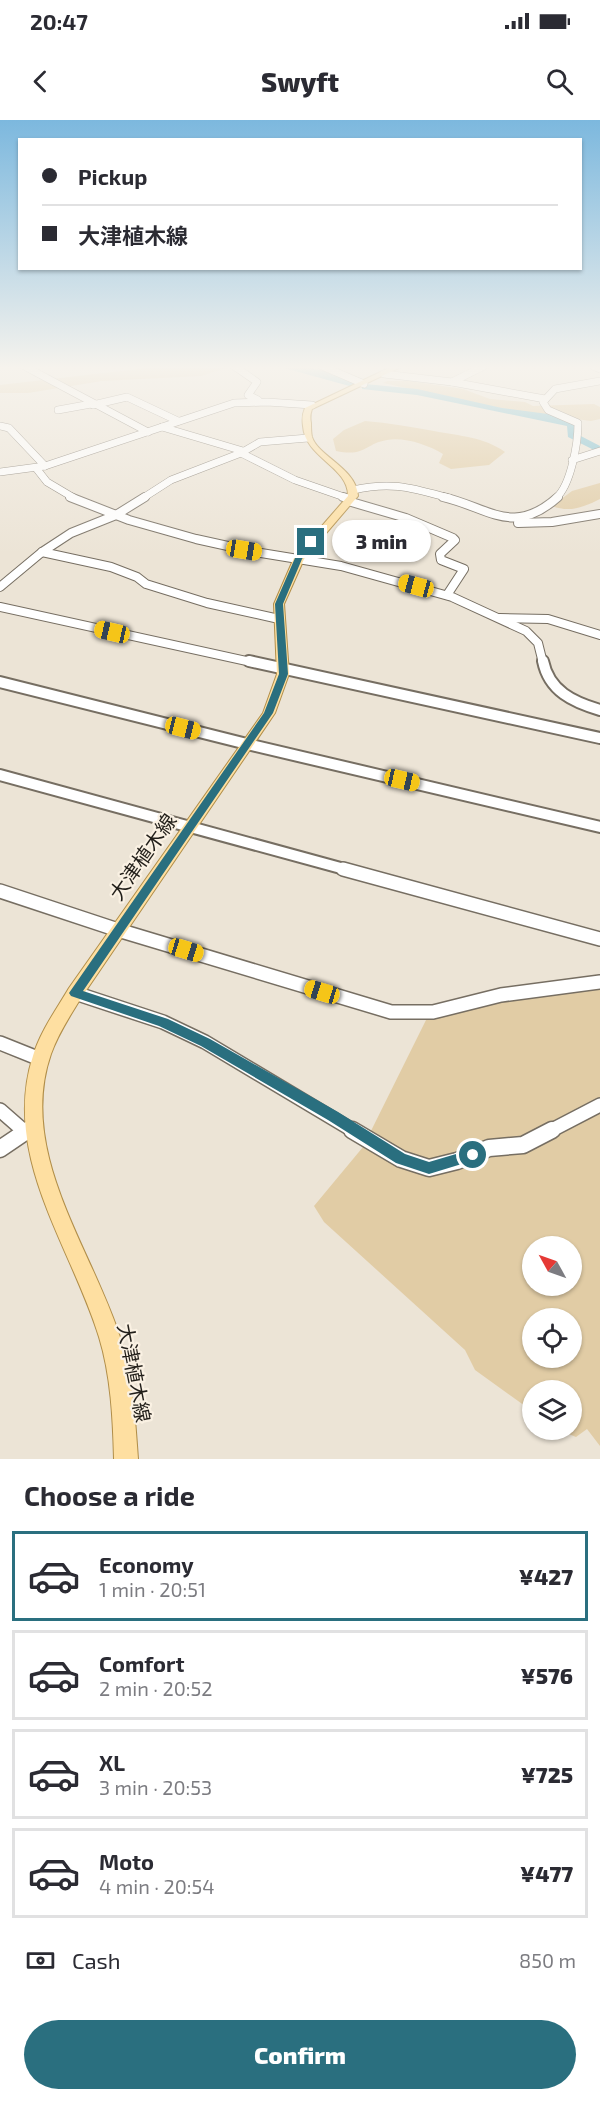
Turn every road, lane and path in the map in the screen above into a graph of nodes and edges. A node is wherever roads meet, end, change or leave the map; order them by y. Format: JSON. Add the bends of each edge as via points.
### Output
{"nodes":[{"id":1,"x":9,"y":428,"type":"edge"},
{"id":2,"x":141,"y":428,"type":"edge"},
{"id":3,"x":156,"y":428,"type":"edge"},
{"id":4,"x":168,"y":428,"type":"edge"},
{"id":5,"x":307,"y":428,"type":"edge"},
{"id":6,"x":578,"y":428,"type":"edge"},
{"id":7,"x":148,"y":432,"type":"junction"},
{"id":8,"x":308,"y":438,"type":"junction"},
{"id":9,"x":242,"y":452,"type":"junction"},
{"id":10,"x":597,"y":452,"type":"edge"},
{"id":11,"x":572,"y":460,"type":"junction"},
{"id":12,"x":45,"y":466,"type":"junction"},
{"id":13,"x":36,"y":468,"type":"junction"},
{"id":14,"x":0,"y":472,"type":"edge"},
{"id":15,"x":350,"y":496,"type":"junction"},
{"id":16,"x":116,"y":514,"type":"junction"},
{"id":17,"x":600,"y":514,"type":"edge"},
{"id":18,"x":498,"y":517,"type":"junction"},
{"id":19,"x":42,"y":552,"type":"junction"},
{"id":20,"x":299,"y":558,"type":"junction"},
{"id":21,"x":0,"y":587,"type":"edge"},
{"id":22,"x":447,"y":595,"type":"junction"},
{"id":23,"x":0,"y":607,"type":"edge"},
{"id":24,"x":497,"y":618,"type":"junction"},
{"id":25,"x":279,"y":619,"type":"junction"},
{"id":26,"x":600,"y":634,"type":"edge"},
{"id":27,"x":283,"y":669,"type":"junction"},
{"id":28,"x":0,"y":682,"type":"edge"},
{"id":29,"x":600,"y":710,"type":"edge"},
{"id":30,"x":600,"y":738,"type":"edge"},
{"id":31,"x":247,"y":744,"type":"junction"},
{"id":32,"x":0,"y":775,"type":"edge"},
{"id":33,"x":190,"y":826,"type":"junction"},
{"id":34,"x":600,"y":827,"type":"edge"},
{"id":35,"x":0,"y":891,"type":"edge"},
{"id":36,"x":118,"y":930,"type":"junction"},
{"id":37,"x":600,"y":939,"type":"edge"},
{"id":38,"x":600,"y":982,"type":"edge"},
{"id":39,"x":75,"y":993,"type":"junction"},
{"id":40,"x":0,"y":1043,"type":"edge"},
{"id":41,"x":40,"y":1059,"type":"junction"},
{"id":42,"x":600,"y":1105,"type":"edge"},
{"id":43,"x":0,"y":1110,"type":"edge"},
{"id":44,"x":29,"y":1129,"type":"junction"},
{"id":45,"x":0,"y":1149,"type":"edge"},
{"id":46,"x":126,"y":1459,"type":"edge"}],
"edges":[{"from":1,"to":12,"type":"street"},
{"from":2,"to":7,"type":"street"},
{"from":3,"to":7,"type":"street"},
{"from":4,"to":9,"type":"street","via":[[197,441],[218,443]]},
{"from":5,"to":8,"type":"main road"},
{"from":6,"to":11,"type":"street"},
{"from":7,"to":12,"type":"street"},
{"from":8,"to":9,"type":"street","via":[[260,442]]},
{"from":8,"to":15,"type":"main road","via":[[337,466]]},
{"from":9,"to":15,"type":"street","via":[[295,480]]},
{"from":9,"to":16,"type":"street","via":[[171,480]]},
{"from":10,"to":11,"type":"street"},
{"from":11,"to":18,"type":"street","via":[[565,490],[554,500],[525,518]]},
{"from":12,"to":13,"type":"street"},
{"from":13,"to":14,"type":"street"},
{"from":13,"to":16,"type":"street","via":[[38,475],[60,491]]},
{"from":15,"to":18,"type":"street","via":[[375,485],[398,485],[453,499]]},
{"from":15,"to":20,"type":"main road","name":"大津植木線"},
{"from":15,"to":22,"type":"street","via":[[453,538],[440,554],[441,560],[464,569]]},
{"from":16,"to":19,"type":"street","via":[[71,533]]},
{"from":16,"to":20,"type":"street","via":[[199,540]]},
{"from":17,"to":18,"type":"street","via":[[538,524],[503,522]]},
{"from":19,"to":21,"type":"street"},
{"from":19,"to":25,"type":"street","via":[[101,564],[146,584],[207,603]]},
{"from":20,"to":22,"type":"street"},
{"from":20,"to":25,"type":"main road","name":"大津植木線","via":[[279,604]]},
{"from":22,"to":24,"type":"street"},
{"from":23,"to":27,"type":"street"},
{"from":24,"to":26,"type":"street","via":[[548,618]]},
{"from":24,"to":29,"type":"street","via":[[535,639],[542,651],[546,676],[557,690]]},
{"from":25,"to":27,"type":"main road","name":"大津植木線"},
{"from":27,"to":30,"type":"street"},
{"from":27,"to":31,"type":"main road","name":"大津植木線","via":[[269,713]]},
{"from":28,"to":31,"type":"street"},
{"from":31,"to":33,"type":"main road","name":"大津植木線"},
{"from":31,"to":34,"type":"street"},
{"from":32,"to":33,"type":"street"},
{"from":33,"to":36,"type":"main road","name":"大津植木線"},
{"from":33,"to":37,"type":"street"},
{"from":35,"to":36,"type":"street"},
{"from":36,"to":38,"type":"street","via":[[391,1012],[433,1012],[501,995]]},
{"from":36,"to":39,"type":"main road","name":"大津植木線"},
{"from":39,"to":41,"type":"main road","name":"大津植木線"},
{"from":39,"to":42,"type":"street","via":[[163,1022],[205,1042],[401,1159],[429,1168],[489,1148],[523,1145]]},
{"from":40,"to":41,"type":"street"},
{"from":41,"to":44,"type":"main road","name":"大津植木線"},
{"from":43,"to":44,"type":"street"},
{"from":44,"to":45,"type":"street"},
{"from":44,"to":46,"type":"main road","name":"大津植木線","via":[[110,1338],[124,1412]]}]}
